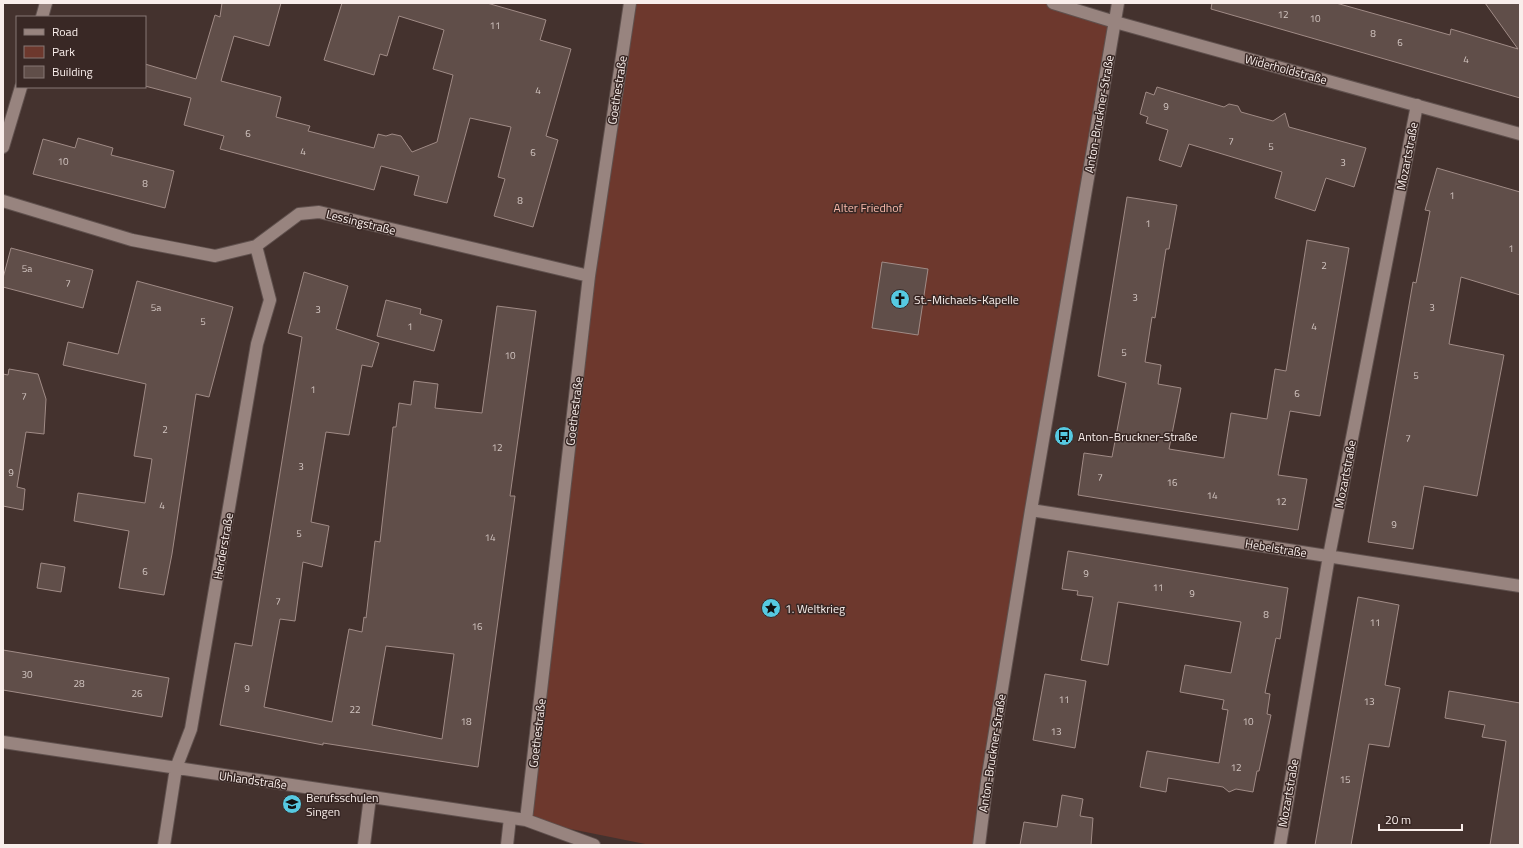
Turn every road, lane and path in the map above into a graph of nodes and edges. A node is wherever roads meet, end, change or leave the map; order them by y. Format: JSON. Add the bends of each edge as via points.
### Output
{"nodes":[{"id":1,"x":46,"y":3,"type":"edge"},
{"id":2,"x":630,"y":3,"type":"edge"},
{"id":3,"x":1052,"y":3,"type":"edge"},
{"id":4,"x":1118,"y":3,"type":"edge"},
{"id":5,"x":42,"y":16,"type":"edge"},
{"id":6,"x":1115,"y":22,"type":"junction"},
{"id":7,"x":21,"y":88,"type":"edge"},
{"id":8,"x":1417,"y":105,"type":"junction"},
{"id":9,"x":1520,"y":134,"type":"edge"},
{"id":10,"x":3,"y":147,"type":"edge"},
{"id":11,"x":3,"y":201,"type":"edge"},
{"id":12,"x":256,"y":246,"type":"junction"},
{"id":13,"x":589,"y":276,"type":"junction"},
{"id":14,"x":1031,"y":510,"type":"junction"},
{"id":15,"x":1329,"y":556,"type":"junction"},
{"id":16,"x":1520,"y":586,"type":"edge"},
{"id":17,"x":3,"y":742,"type":"edge"},
{"id":18,"x":176,"y":768,"type":"junction"},
{"id":19,"x":370,"y":797,"type":"junction"},
{"id":20,"x":510,"y":818,"type":"junction"},
{"id":21,"x":526,"y":820,"type":"junction"},
{"id":22,"x":164,"y":845,"type":"edge"},
{"id":23,"x":364,"y":845,"type":"edge"},
{"id":24,"x":507,"y":845,"type":"edge"},
{"id":25,"x":594,"y":845,"type":"edge"},
{"id":26,"x":979,"y":845,"type":"edge"},
{"id":27,"x":1280,"y":845,"type":"edge"}],
"edges":[{"from":1,"to":5,"type":"street"},
{"from":2,"to":13,"type":"street","name":"Goethestraße"},
{"from":3,"to":6,"type":"street","name":"Widerholdstraße"},
{"from":4,"to":6,"type":"street","name":"Anton-Bruckner-Straße"},
{"from":6,"to":8,"type":"street","name":"Widerholdstraße"},
{"from":6,"to":14,"type":"street","name":"Anton-Bruckner-Straße"},
{"from":7,"to":10,"type":"street"},
{"from":8,"to":9,"type":"street","name":"Widerholdstraße"},
{"from":8,"to":15,"type":"street","name":"Mozartstraße"},
{"from":11,"to":12,"type":"street","name":"Lessingstraße","via":[[132,240],[215,256]]},
{"from":12,"to":13,"type":"street","name":"Lessingstraße","via":[[299,214],[320,212]]},
{"from":12,"to":18,"type":"street","name":"Herderstraße","via":[[270,300],[257,344],[191,729]]},
{"from":13,"to":21,"type":"street","name":"Goethestraße"},
{"from":14,"to":15,"type":"street","name":"Hebelstraße"},
{"from":14,"to":26,"type":"street","name":"Anton-Bruckner-Straße"},
{"from":15,"to":16,"type":"street","name":"Hebelstraße"},
{"from":15,"to":27,"type":"street","name":"Mozartstraße"},
{"from":17,"to":18,"type":"street","name":"Uhlandstraße"},
{"from":18,"to":19,"type":"street","name":"Uhlandstraße"},
{"from":18,"to":22,"type":"street","name":"Herderstraße"},
{"from":19,"to":20,"type":"street","name":"Uhlandstraße"},
{"from":19,"to":23,"type":"street"},
{"from":20,"to":21,"type":"street","name":"Uhlandstraße"},
{"from":20,"to":24,"type":"street"},
{"from":21,"to":25,"type":"street","name":"Uhlandstraße"}]}
